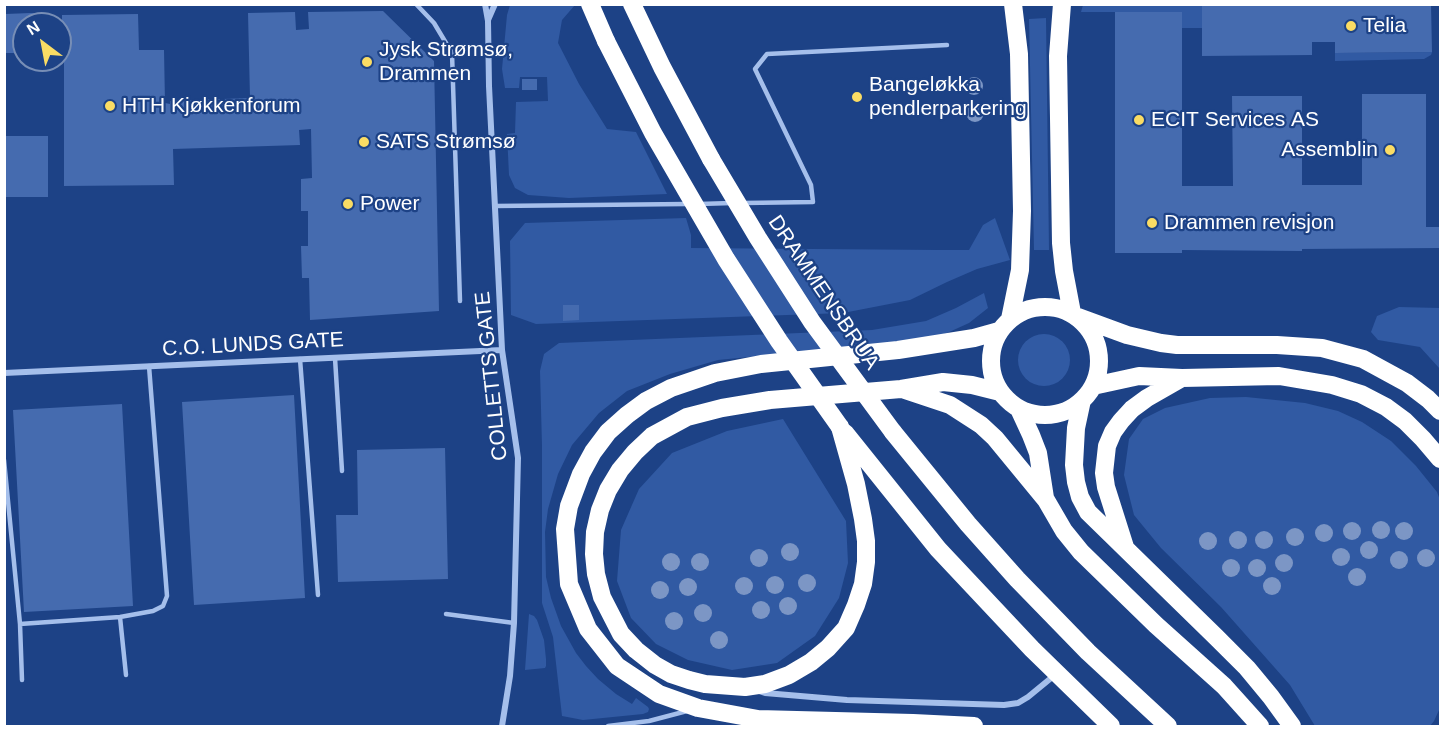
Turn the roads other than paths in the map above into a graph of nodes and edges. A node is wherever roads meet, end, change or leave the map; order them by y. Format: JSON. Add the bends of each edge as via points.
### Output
{"nodes":[{"id":1,"x":416,"y":4,"type":"edge"},
{"id":2,"x":485,"y":4,"type":"edge"},
{"id":3,"x":495,"y":4,"type":"edge"},
{"id":4,"x":590,"y":4,"type":"edge"},
{"id":5,"x":632,"y":4,"type":"edge"},
{"id":6,"x":1013,"y":4,"type":"edge"},
{"id":7,"x":1062,"y":4,"type":"edge"},
{"id":8,"x":488,"y":21,"type":"junction"},
{"id":9,"x":947,"y":45,"type":"dead end"},
{"id":10,"x":495,"y":206,"type":"junction"},
{"id":11,"x":460,"y":301,"type":"dead end"},
{"id":12,"x":1075,"y":315,"type":"junction"},
{"id":13,"x":1005,"y":325,"type":"junction"},
{"id":14,"x":502,"y":350,"type":"junction"},
{"id":15,"x":335,"y":358,"type":"junction"},
{"id":16,"x":300,"y":359,"type":"junction"},
{"id":17,"x":149,"y":366,"type":"junction"},
{"id":18,"x":4,"y":373,"type":"edge"},
{"id":19,"x":1182,"y":378,"type":"junction"},
{"id":20,"x":1093,"y":386,"type":"junction"},
{"id":21,"x":901,"y":388,"type":"junction"},
{"id":22,"x":1000,"y":392,"type":"junction"},
{"id":23,"x":1082,"y":400,"type":"junction"},
{"id":24,"x":1019,"y":409,"type":"junction"},
{"id":25,"x":1440,"y":411,"type":"edge"},
{"id":26,"x":852,"y":451,"type":"junction"},
{"id":27,"x":1440,"y":459,"type":"edge"},
{"id":28,"x":4,"y":460,"type":"edge"},
{"id":29,"x":342,"y":471,"type":"dead end"},
{"id":30,"x":1046,"y":500,"type":"junction"},
{"id":31,"x":1126,"y":550,"type":"junction"},
{"id":32,"x":318,"y":595,"type":"dead end"},
{"id":33,"x":446,"y":614,"type":"dead end"},
{"id":34,"x":120,"y":617,"type":"junction"},
{"id":35,"x":514,"y":623,"type":"junction"},
{"id":36,"x":20,"y":624,"type":"junction"},
{"id":37,"x":1056,"y":674,"type":"junction"},
{"id":38,"x":126,"y":675,"type":"dead end"},
{"id":39,"x":22,"y":680,"type":"dead end"},
{"id":40,"x":745,"y":687,"type":"junction"},
{"id":41,"x":698,"y":708,"type":"junction"},
{"id":42,"x":502,"y":726,"type":"edge"},
{"id":43,"x":608,"y":726,"type":"edge"},
{"id":44,"x":974,"y":726,"type":"edge"},
{"id":45,"x":1111,"y":726,"type":"edge"},
{"id":46,"x":1168,"y":726,"type":"edge"},
{"id":47,"x":1260,"y":726,"type":"edge"},
{"id":48,"x":1292,"y":726,"type":"edge"}],
"edges":[{"from":1,"to":11,"type":"lane","via":[[434,23],[452,53]]},
{"from":2,"to":8,"type":"street","name":"COLLETTS GATE"},
{"from":3,"to":8,"type":"street","name":"COLLETTS GATE"},
{"from":4,"to":26,"type":"highway","bridge":true,"via":[[627,85],[679,179],[756,307],[840,427]]},
{"from":5,"to":46,"type":"highway","name":"DRAMMENSBRUA","bridge":true,"via":[[666,76],[758,238],[812,322],[893,432],[1017,579]]},
{"from":6,"to":13,"type":"highway","via":[[1019,54],[1022,211],[1020,270]]},
{"from":7,"to":12,"type":"highway","via":[[1058,56],[1061,243]]},
{"from":8,"to":10,"type":"street","name":"COLLETTS GATE"},
{"from":9,"to":10,"type":"lane","via":[[767,54],[755,69],[811,185],[813,202]]},
{"from":10,"to":14,"type":"street","name":"COLLETTS GATE"},
{"from":12,"to":13,"type":"highway","via":[[1060,308],[1034,307]]},
{"from":12,"to":20,"type":"highway","via":[[1089,328],[1096,342],[1098,373]]},
{"from":12,"to":25,"type":"highway","via":[[1161,343],[1322,348],[1363,359],[1407,383]]},
{"from":13,"to":22,"type":"highway","via":[[993,343],[991,355],[994,381]]},
{"from":13,"to":41,"type":"highway","via":[[974,338],[715,373],[646,401],[608,432],[581,474],[569,506],[565,529],[569,584],[588,628],[617,666],[659,694]]},
{"from":14,"to":15,"type":"street","name":"C.O. LUNDS GATE"},
{"from":14,"to":35,"type":"street","name":"COLLETTS GATE","via":[[518,458]]},
{"from":15,"to":16,"type":"street","name":"C.O. LUNDS GATE"},
{"from":15,"to":29,"type":"lane"},
{"from":16,"to":17,"type":"street","name":"C.O. LUNDS GATE"},
{"from":16,"to":32,"type":"lane"},
{"from":17,"to":18,"type":"street","name":"C.O. LUNDS GATE"},
{"from":17,"to":34,"type":"lane","via":[[166,596],[163,606],[153,611]]},
{"from":19,"to":20,"type":"highway","via":[[1139,376]]},
{"from":19,"to":27,"type":"highway","via":[[1279,376],[1361,394],[1405,421]]},
{"from":19,"to":31,"type":"highway","via":[[1132,409],[1120,421],[1107,446],[1106,487]]},
{"from":20,"to":23,"type":"highway"},
{"from":21,"to":22,"type":"highway","via":[[943,382]]},
{"from":21,"to":30,"type":"highway","via":[[950,405],[981,424]]},
{"from":21,"to":40,"type":"highway","via":[[770,400],[687,417],[652,436],[620,470],[608,490],[595,532],[594,554],[602,597],[621,634],[636,650],[671,674],[705,684]]},
{"from":22,"to":24,"type":"highway"},
{"from":23,"to":24,"type":"highway","via":[[1071,408],[1045,415]]},
{"from":23,"to":31,"type":"highway","via":[[1074,465],[1080,497],[1088,512]]},
{"from":24,"to":30,"type":"highway","via":[[1038,453]]},
{"from":26,"to":37,"type":"highway"},
{"from":26,"to":40,"type":"highway","via":[[866,562],[863,584],[846,628],[811,662],[781,678]]},
{"from":28,"to":36,"type":"lane"},
{"from":30,"to":47,"type":"highway","via":[[1081,552],[1224,686]]},
{"from":31,"to":48,"type":"highway","via":[[1247,668]]},
{"from":33,"to":35,"type":"lane"},
{"from":34,"to":36,"type":"lane"},
{"from":34,"to":38,"type":"lane"},
{"from":35,"to":42,"type":"street","name":"COLLETTS GATE"},
{"from":36,"to":39,"type":"lane"},
{"from":37,"to":40,"type":"street","via":[[1018,703],[1004,705],[848,700],[765,693]]},
{"from":37,"to":45,"type":"highway"},
{"from":41,"to":43,"type":"lane","via":[[649,721]]},
{"from":41,"to":44,"type":"highway","via":[[758,718]]}]}
